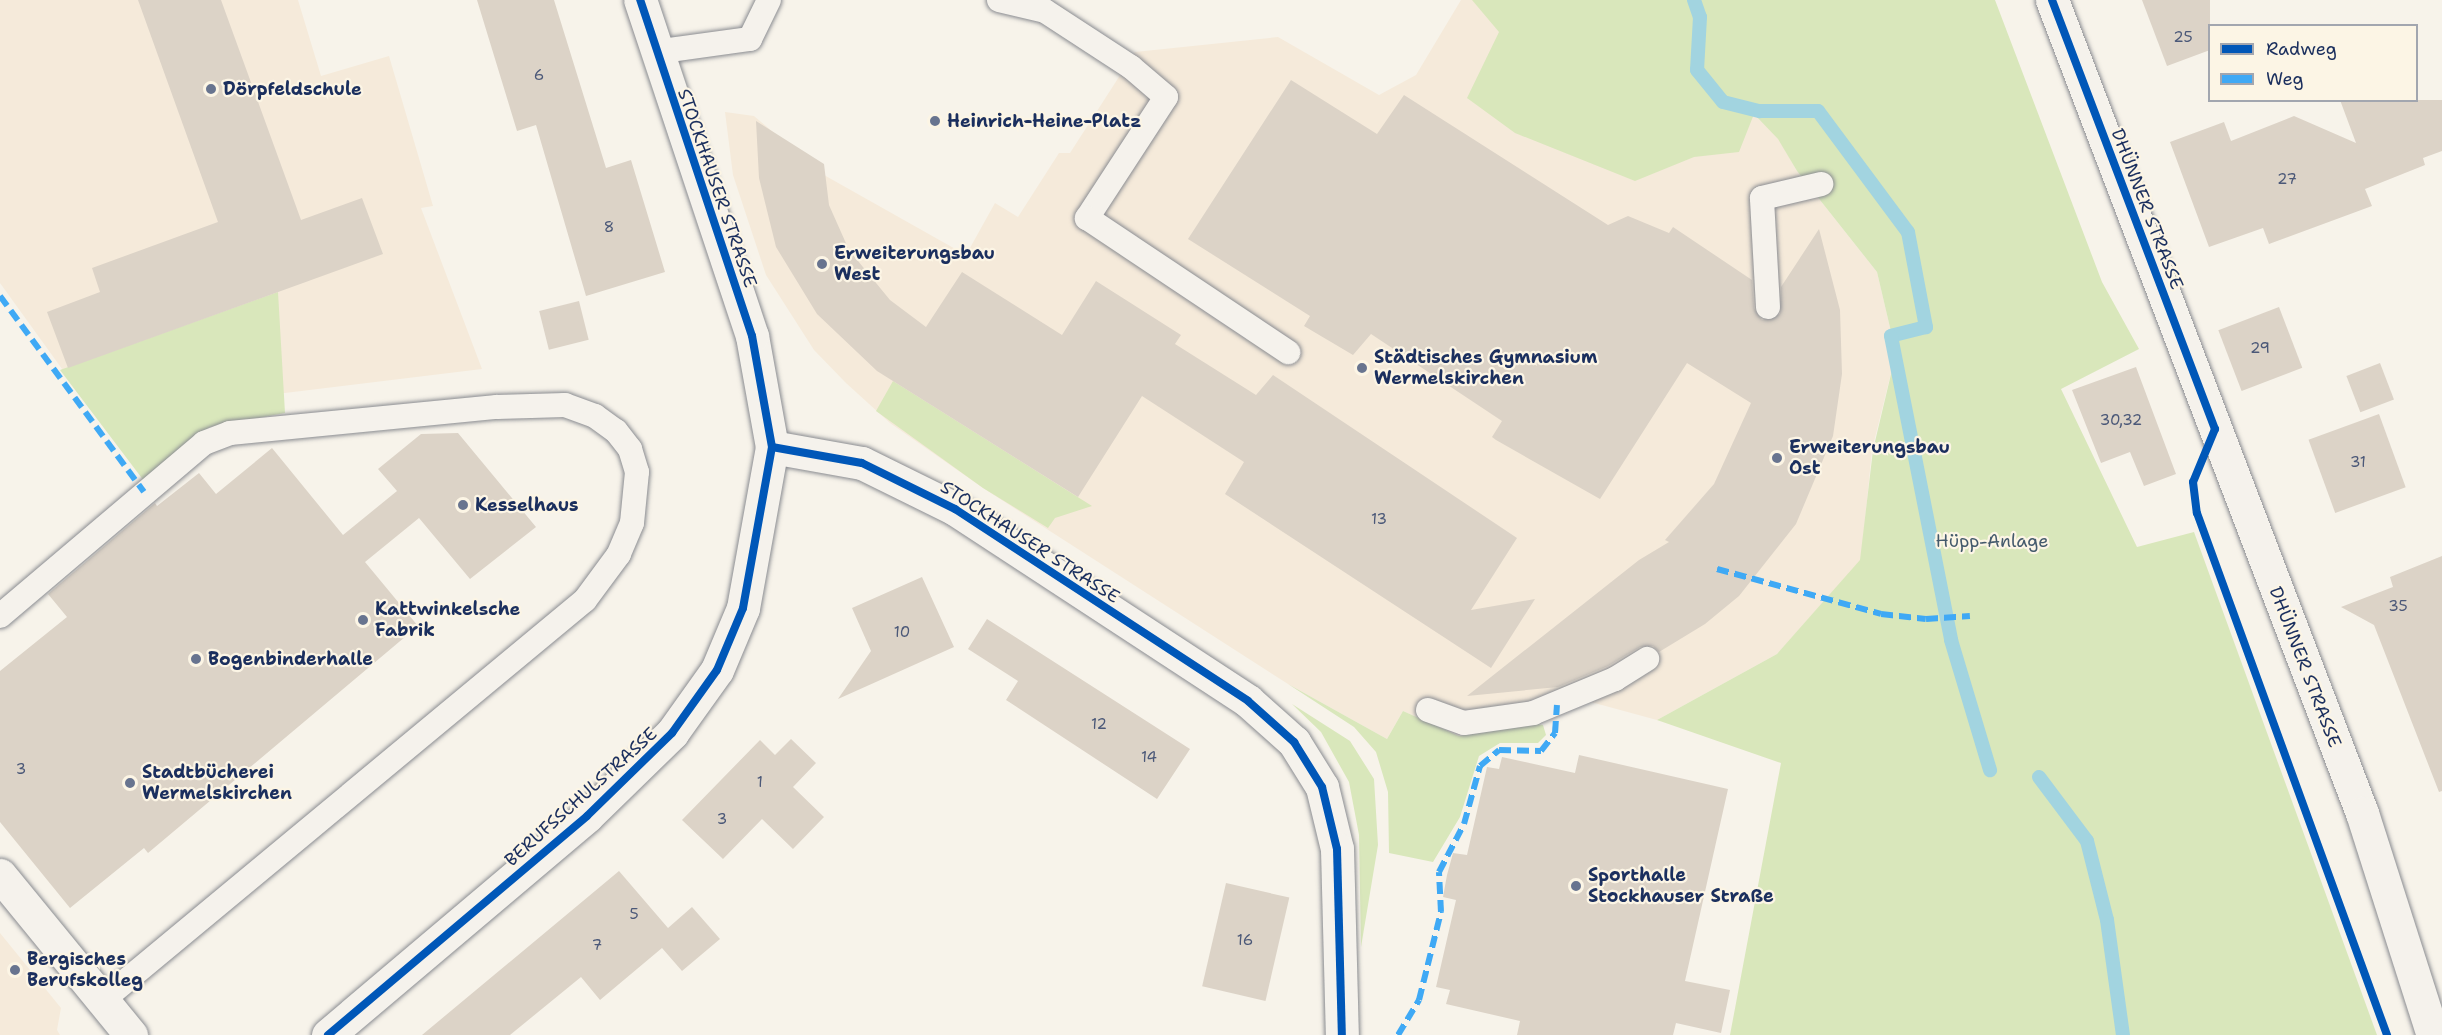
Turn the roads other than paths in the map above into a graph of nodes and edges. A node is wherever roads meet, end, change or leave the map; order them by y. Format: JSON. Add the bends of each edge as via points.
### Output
{"nodes":[{"id":1,"x":640,"y":0,"type":"edge"},
{"id":2,"x":769,"y":0,"type":"edge"},
{"id":3,"x":999,"y":0,"type":"edge"},
{"id":4,"x":2052,"y":0,"type":"edge"},
{"id":5,"x":655,"y":52,"type":"junction"},
{"id":6,"x":1821,"y":184,"type":"dead end"},
{"id":7,"x":1768,"y":307,"type":"dead end"},
{"id":8,"x":1288,"y":352,"type":"dead end"},
{"id":9,"x":772,"y":447,"type":"junction"},
{"id":10,"x":0,"y":616,"type":"edge"},
{"id":11,"x":1647,"y":658,"type":"dead end"},
{"id":12,"x":1428,"y":710,"type":"dead end"},
{"id":13,"x":0,"y":875,"type":"edge"},
{"id":14,"x":104,"y":999,"type":"junction"},
{"id":15,"x":131,"y":1035,"type":"edge"},
{"id":16,"x":328,"y":1035,"type":"edge"},
{"id":17,"x":1342,"y":1035,"type":"edge"},
{"id":18,"x":2433,"y":1035,"type":"edge"}],
"edges":[{"from":1,"to":5,"type":"street","name":"STOCKHAUSER STRASSE"},
{"from":2,"to":5,"type":"lane","via":[[750,39]]},
{"from":3,"to":8,"type":"lane","via":[[1045,11],[1131,67],[1166,97],[1087,218]]},
{"from":4,"to":18,"type":"street","name":"DHÜNNER STRASSE","via":[[2361,813]]},
{"from":5,"to":9,"type":"street","name":"STOCKHAUSER STRASSE","via":[[752,336]]},
{"from":6,"to":7,"type":"lane","via":[[1762,198]]},
{"from":9,"to":16,"type":"street","name":"BERUFSSCHULSTRASSE","via":[[743,608],[699,700],[612,793]]},
{"from":9,"to":17,"type":"street","name":"STOCKHAUSER STRASSE","via":[[862,464],[955,509],[1248,701],[1294,742],[1322,787],[1337,849]]},
{"from":10,"to":14,"type":"lane","via":[[204,443],[230,433],[497,406],[565,405],[595,416],[616,431],[630,449],[637,472],[632,523],[619,554],[585,600]]},
{"from":11,"to":12,"type":"lane","via":[[1615,679],[1533,713],[1464,723]]},
{"from":13,"to":14,"type":"street"},
{"from":14,"to":15,"type":"street"}]}
